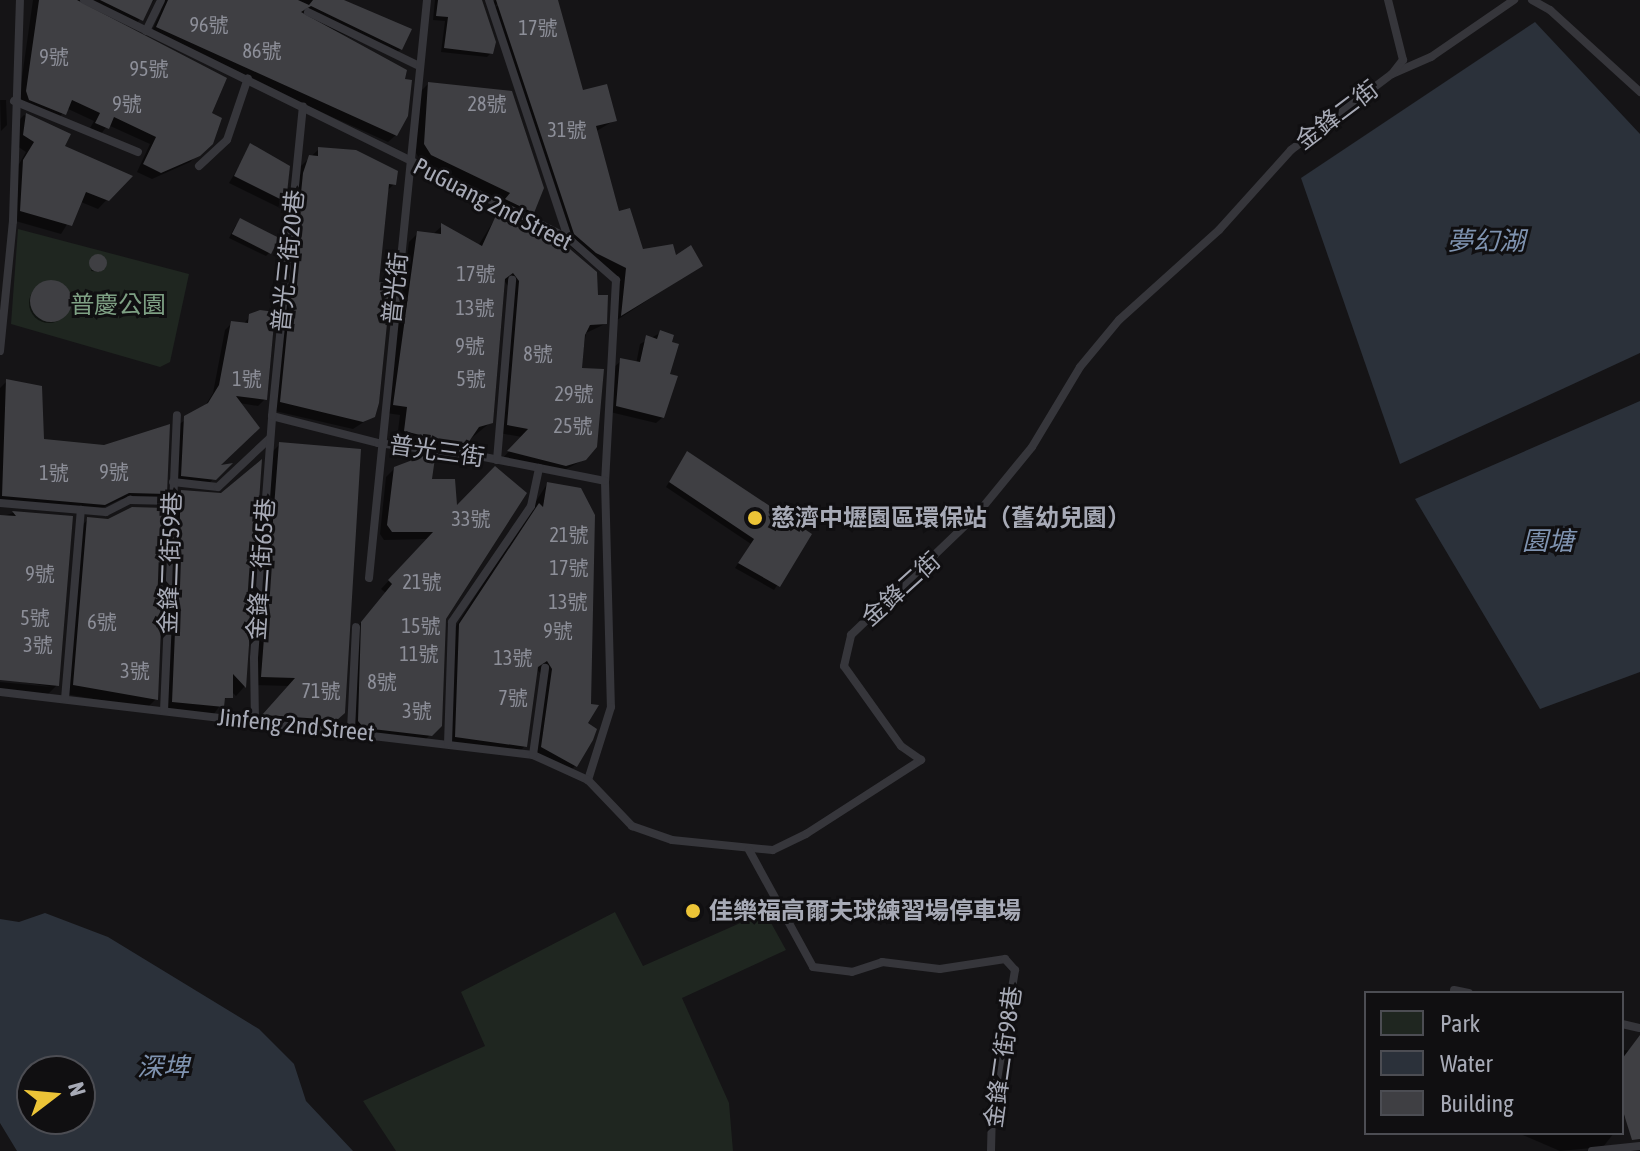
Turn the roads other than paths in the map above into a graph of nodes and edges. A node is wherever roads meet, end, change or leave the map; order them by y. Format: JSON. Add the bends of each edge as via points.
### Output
{"nodes":[{"id":1,"x":20,"y":0,"type":"edge"},
{"id":2,"x":84,"y":0,"type":"edge"},
{"id":3,"x":161,"y":0,"type":"edge"},
{"id":4,"x":427,"y":0,"type":"edge"},
{"id":5,"x":489,"y":0,"type":"edge"},
{"id":6,"x":1388,"y":0,"type":"edge"},
{"id":7,"x":1514,"y":0,"type":"edge"},
{"id":8,"x":1532,"y":0,"type":"edge"},
{"id":9,"x":308,"y":12,"type":"dead end"},
{"id":10,"x":146,"y":31,"type":"junction"},
{"id":11,"x":417,"y":65,"type":"junction"},
{"id":12,"x":1392,"y":74,"type":"junction"},
{"id":13,"x":248,"y":78,"type":"junction"},
{"id":14,"x":1640,"y":92,"type":"edge"},
{"id":15,"x":14,"y":101,"type":"junction"},
{"id":16,"x":303,"y":107,"type":"junction"},
{"id":17,"x":138,"y":152,"type":"dead end"},
{"id":18,"x":408,"y":160,"type":"junction"},
{"id":19,"x":199,"y":166,"type":"dead end"},
{"id":20,"x":568,"y":238,"type":"junction"},
{"id":21,"x":512,"y":280,"type":"dead end"},
{"id":22,"x":0,"y":351,"type":"edge"},
{"id":23,"x":177,"y":415,"type":"dead end"},
{"id":24,"x":272,"y":416,"type":"junction"},
{"id":25,"x":270,"y":438,"type":"junction"},
{"id":26,"x":378,"y":443,"type":"junction"},
{"id":27,"x":497,"y":460,"type":"junction"},
{"id":28,"x":539,"y":468,"type":"junction"},
{"id":29,"x":605,"y":481,"type":"junction"},
{"id":30,"x":173,"y":482,"type":"junction"},
{"id":31,"x":173,"y":501,"type":"junction"},
{"id":32,"x":0,"y":503,"type":"edge"},
{"id":33,"x":81,"y":510,"type":"junction"},
{"id":34,"x":369,"y":578,"type":"dead end"},
{"id":35,"x":356,"y":627,"type":"dead end"},
{"id":36,"x":545,"y":668,"type":"dead end"},
{"id":37,"x":0,"y":692,"type":"edge"},
{"id":38,"x":65,"y":699,"type":"junction"},
{"id":39,"x":164,"y":711,"type":"junction"},
{"id":40,"x":255,"y":722,"type":"junction"},
{"id":41,"x":351,"y":730,"type":"junction"},
{"id":42,"x":448,"y":744,"type":"junction"},
{"id":43,"x":533,"y":755,"type":"junction"},
{"id":44,"x":588,"y":780,"type":"junction"},
{"id":45,"x":749,"y":850,"type":"junction"},
{"id":46,"x":1454,"y":990,"type":"dead end"},
{"id":47,"x":1459,"y":991,"type":"edge"},
{"id":48,"x":1640,"y":1146,"type":"edge"},
{"id":49,"x":991,"y":1151,"type":"edge"},
{"id":50,"x":1592,"y":1151,"type":"edge"}],
"edges":[{"from":1,"to":15,"type":"lane"},
{"from":2,"to":10,"type":"lane","name":"PuGuang 2nd Street"},
{"from":3,"to":10,"type":"lane"},
{"from":4,"to":11,"type":"lane","name":"普光街"},
{"from":5,"to":20,"type":"lane"},
{"from":6,"to":12,"type":"lane","name":"金鋒二街","via":[[1403,60]]},
{"from":7,"to":12,"type":"lane","via":[[1431,57]]},
{"from":8,"to":14,"type":"lane"},
{"from":9,"to":11,"type":"lane"},
{"from":10,"to":13,"type":"lane","name":"PuGuang 2nd Street"},
{"from":11,"to":18,"type":"lane","name":"普光街"},
{"from":12,"to":45,"type":"lane","name":"金鋒二街","via":[[1291,150],[1219,230],[1119,320],[1080,367],[1032,447],[978,513],[851,635],[844,666],[901,746],[921,760],[806,834],[773,850]]},
{"from":13,"to":16,"type":"lane","name":"PuGuang 2nd Street"},
{"from":13,"to":19,"type":"lane","via":[[227,140]]},
{"from":15,"to":17,"type":"lane"},
{"from":15,"to":22,"type":"lane","via":[[13,221]]},
{"from":16,"to":18,"type":"lane","name":"PuGuang 2nd Street"},
{"from":16,"to":24,"type":"lane","name":"普光三街20巷"},
{"from":18,"to":20,"type":"lane","name":"PuGuang 2nd Street"},
{"from":18,"to":26,"type":"lane","name":"普光街"},
{"from":20,"to":29,"type":"lane","name":"PuGuang 2nd Street","via":[[616,280]]},
{"from":21,"to":27,"type":"lane"},
{"from":23,"to":30,"type":"lane","name":"金鋒二街59巷"},
{"from":24,"to":25,"type":"lane","name":"金鋒二街65巷"},
{"from":24,"to":26,"type":"lane","name":"普光三街"},
{"from":25,"to":30,"type":"lane","via":[[218,487]]},
{"from":25,"to":40,"type":"lane","name":"金鋒二街65巷","via":[[254,658]]},
{"from":26,"to":27,"type":"lane","name":"普光三街"},
{"from":26,"to":34,"type":"lane","name":"普光街"},
{"from":27,"to":28,"type":"lane","name":"普光三街"},
{"from":28,"to":29,"type":"lane","name":"普光三街"},
{"from":28,"to":42,"type":"lane","via":[[531,506],[452,622]]},
{"from":29,"to":44,"type":"lane","name":"PuGuang 2nd Street","via":[[611,707]]},
{"from":30,"to":31,"type":"lane","name":"金鋒二街59巷"},
{"from":31,"to":33,"type":"lane","via":[[130,500],[106,512]]},
{"from":31,"to":39,"type":"lane","name":"金鋒二街59巷"},
{"from":32,"to":33,"type":"lane"},
{"from":33,"to":38,"type":"lane"},
{"from":35,"to":41,"type":"lane"},
{"from":36,"to":43,"type":"lane"},
{"from":37,"to":38,"type":"lane","name":"Jinfeng 2nd Street"},
{"from":38,"to":39,"type":"lane","name":"Jinfeng 2nd Street"},
{"from":39,"to":40,"type":"lane","name":"Jinfeng 2nd Street"},
{"from":40,"to":41,"type":"lane","name":"Jinfeng 2nd Street"},
{"from":41,"to":42,"type":"lane","name":"Jinfeng 2nd Street"},
{"from":42,"to":43,"type":"lane","name":"Jinfeng 2nd Street"},
{"from":43,"to":44,"type":"lane","name":"Jinfeng 2nd Street"},
{"from":44,"to":45,"type":"lane","name":"金鋒二街","via":[[632,826],[672,840]]},
{"from":45,"to":49,"type":"lane","name":"金鋒二街98巷","via":[[813,967],[852,972],[882,962],[940,969],[1005,959],[1015,970],[992,1110]]},
{"from":46,"to":47,"type":"lane"},
{"from":48,"to":50,"type":"lane"}]}
